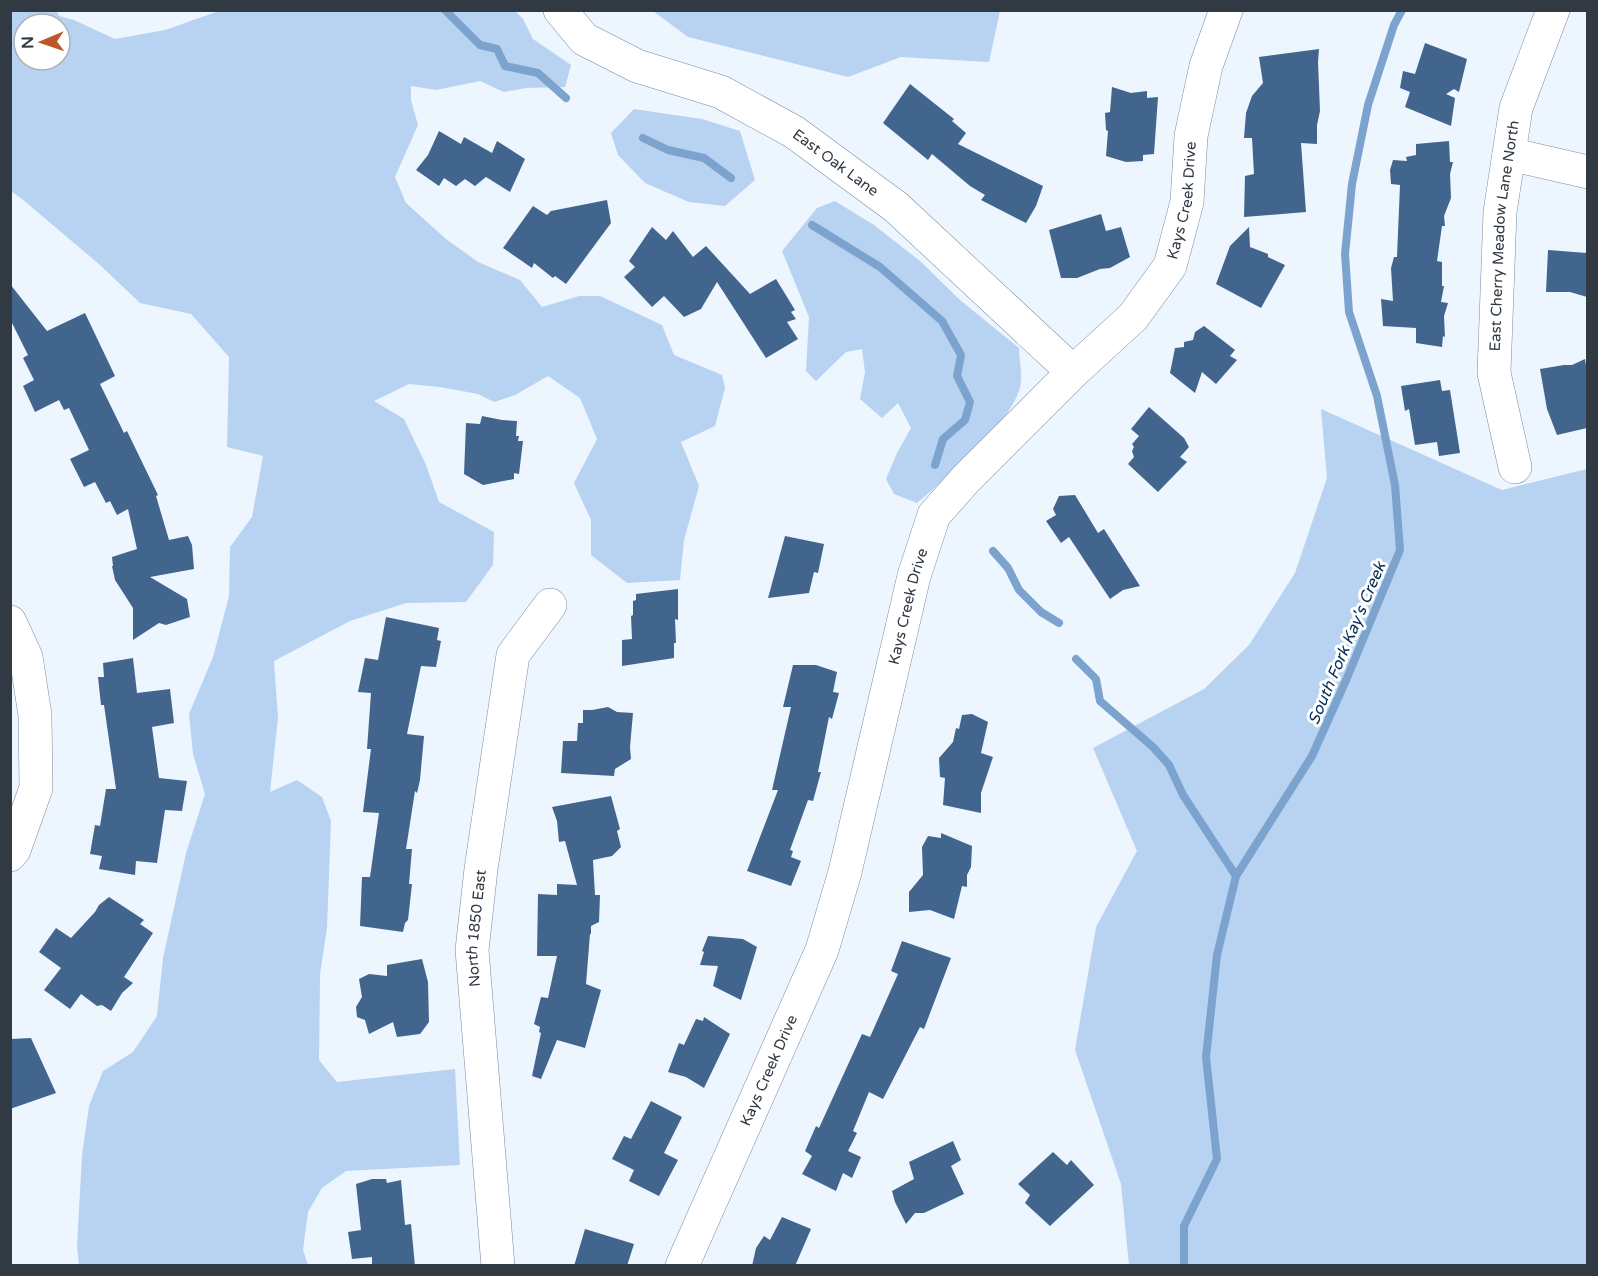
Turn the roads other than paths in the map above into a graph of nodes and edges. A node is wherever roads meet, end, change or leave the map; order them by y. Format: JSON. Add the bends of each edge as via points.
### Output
{"nodes":[{"id":1,"x":560,"y":10,"type":"edge"},
{"id":2,"x":1226,"y":10,"type":"edge"},
{"id":3,"x":1553,"y":10,"type":"edge"},
{"id":4,"x":1509,"y":154,"type":"junction"},
{"id":5,"x":1587,"y":172,"type":"edge"},
{"id":6,"x":1074,"y":372,"type":"junction"},
{"id":7,"x":1515,"y":467,"type":"dead end"},
{"id":8,"x":550,"y":605,"type":"dead end"},
{"id":9,"x":10,"y":622,"type":"edge"},
{"id":10,"x":10,"y":855,"type":"edge"},
{"id":11,"x":498,"y":1266,"type":"edge"},
{"id":12,"x":682,"y":1266,"type":"edge"}],
"edges":[{"from":1,"to":6,"type":"street","name":"East Oak Lane","via":[[584,39],[626,61],[721,92],[794,132],[896,207]]},
{"from":2,"to":6,"type":"street","name":"Kays Creek Drive","via":[[1206,66],[1191,136],[1187,202],[1170,266],[1133,317]]},
{"from":3,"to":4,"type":"street","name":"East Cherry Meadow Lane North","via":[[1516,108]]},
{"from":4,"to":5,"type":"street"},
{"from":4,"to":7,"type":"street","name":"East Cherry Meadow Lane North","via":[[1500,212],[1494,374]]},
{"from":6,"to":12,"type":"street","name":"Kays Creek Drive","via":[[934,516],[914,576],[845,872],[822,950]]},
{"from":8,"to":11,"type":"street","name":"North 1850 East","via":[[513,655],[472,950]]},
{"from":9,"to":10,"type":"street","via":[[26,657],[36,715],[36,788]]}]}
